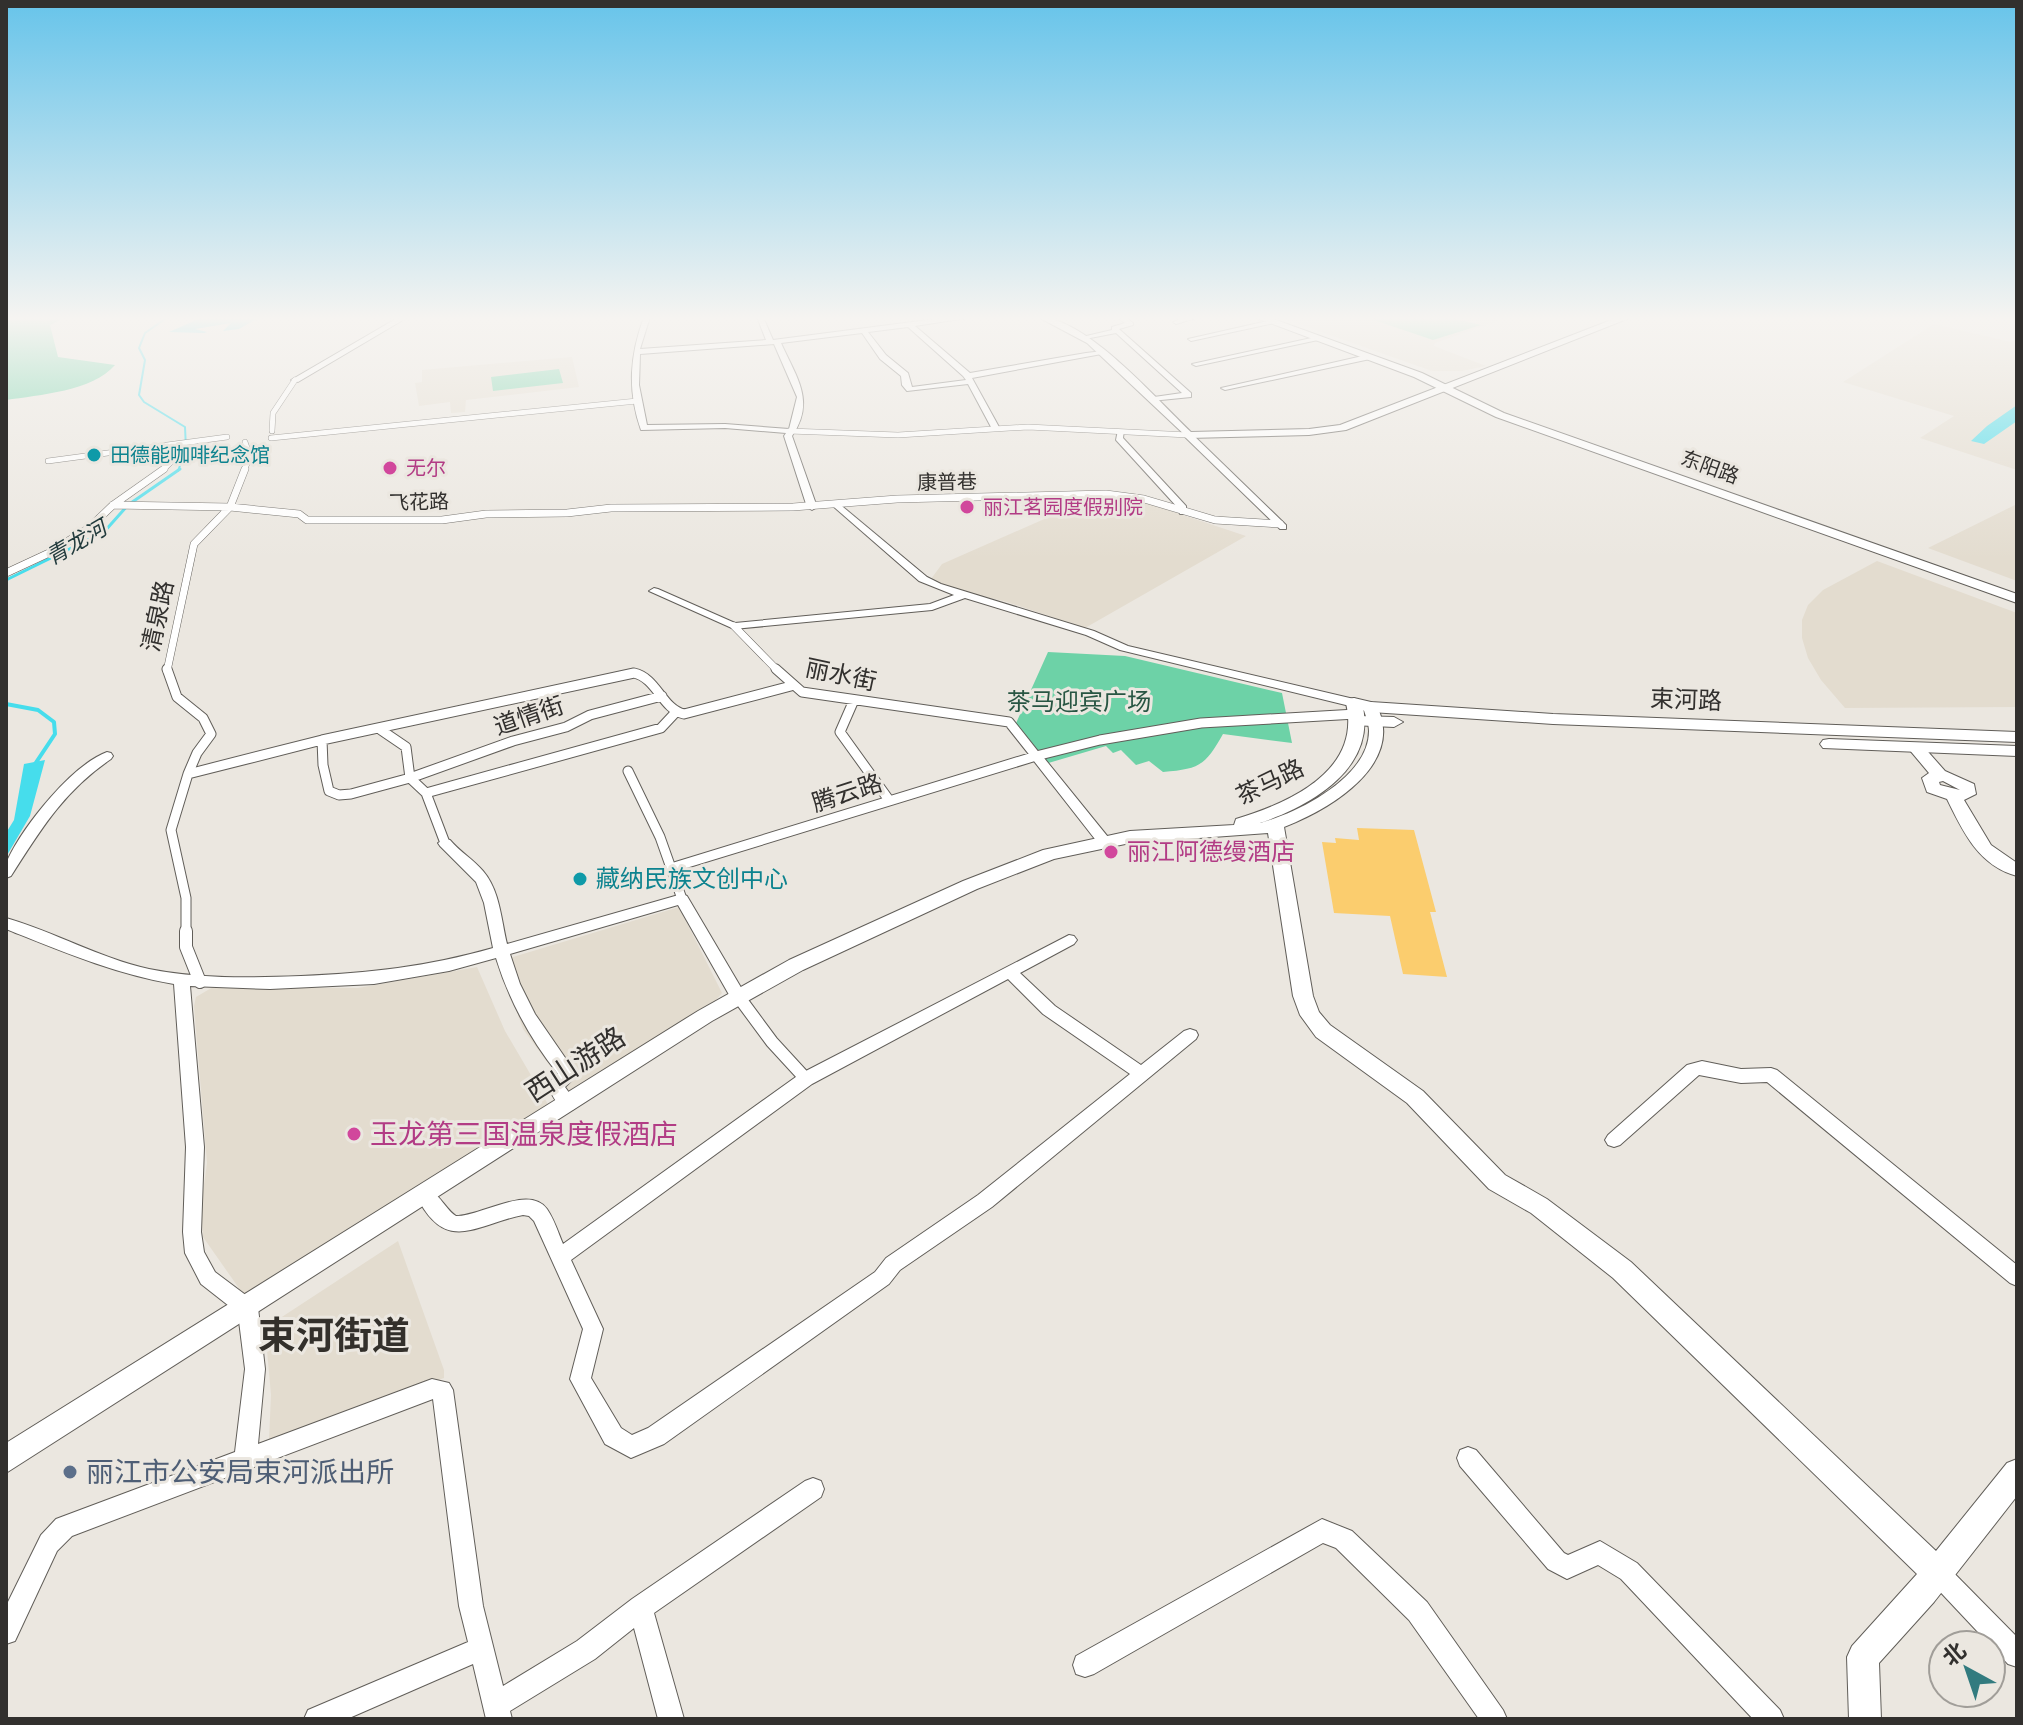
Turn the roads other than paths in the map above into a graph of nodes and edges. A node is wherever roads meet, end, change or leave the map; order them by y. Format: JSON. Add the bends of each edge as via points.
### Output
{"nodes":[{"id":1,"x":283,"y":398,"type":"edge"},
{"id":2,"x":636,"y":398,"type":"edge"},
{"id":3,"x":801,"y":398,"type":"edge"},
{"id":4,"x":978,"y":398,"type":"edge"},
{"id":5,"x":1167,"y":398,"type":"edge"},
{"id":6,"x":1424,"y":398,"type":"edge"},
{"id":7,"x":1468,"y":398,"type":"edge"},
{"id":8,"x":1154,"y":399,"type":"joint"},
{"id":9,"x":637,"y":401,"type":"junction"},
{"id":10,"x":995,"y":427,"type":"junction"},
{"id":11,"x":789,"y":431,"type":"junction"},
{"id":12,"x":1121,"y":432,"type":"junction"},
{"id":13,"x":1188,"y":435,"type":"junction"},
{"id":14,"x":227,"y":437,"type":"dead end"},
{"id":15,"x":245,"y":442,"type":"dead end"},
{"id":16,"x":160,"y":446,"type":"junction"},
{"id":17,"x":48,"y":461,"type":"dead end"},
{"id":18,"x":118,"y":505,"type":"junction"},
{"id":19,"x":837,"y":505,"type":"junction"},
{"id":20,"x":230,"y":507,"type":"junction"},
{"id":21,"x":812,"y":507,"type":"junction"},
{"id":22,"x":611,"y":508,"type":"joint"},
{"id":23,"x":1183,"y":512,"type":"junction"},
{"id":24,"x":1282,"y":525,"type":"joint"},
{"id":25,"x":6,"y":573,"type":"edge"},
{"id":26,"x":654,"y":591,"type":"dead end"},
{"id":27,"x":965,"y":594,"type":"junction"},
{"id":28,"x":2017,"y":596,"type":"edge"},
{"id":29,"x":734,"y":626,"type":"junction"},
{"id":30,"x":791,"y":686,"type":"junction"},
{"id":31,"x":662,"y":696,"type":"junction"},
{"id":32,"x":854,"y":700,"type":"junction"},
{"id":33,"x":676,"y":712,"type":"junction"},
{"id":34,"x":1363,"y":713,"type":"junction"},
{"id":35,"x":381,"y":730,"type":"junction"},
{"id":36,"x":2017,"y":737,"type":"edge"},
{"id":37,"x":322,"y":740,"type":"junction"},
{"id":38,"x":1916,"y":748,"type":"junction"},
{"id":39,"x":2017,"y":751,"type":"edge"},
{"id":40,"x":107,"y":756,"type":"dead end"},
{"id":41,"x":1036,"y":756,"type":"junction"},
{"id":42,"x":628,"y":771,"type":"dead end"},
{"id":43,"x":188,"y":774,"type":"junction"},
{"id":44,"x":410,"y":778,"type":"junction"},
{"id":45,"x":426,"y":793,"type":"junction"},
{"id":46,"x":889,"y":800,"type":"junction"},
{"id":47,"x":1275,"y":825,"type":"junction"},
{"id":48,"x":1224,"y":829,"type":"junction"},
{"id":49,"x":1103,"y":840,"type":"junction"},
{"id":50,"x":445,"y":843,"type":"joint"},
{"id":51,"x":671,"y":868,"type":"junction"},
{"id":52,"x":2017,"y":870,"type":"edge"},
{"id":53,"x":6,"y":873,"type":"edge"},
{"id":54,"x":682,"y":899,"type":"junction"},
{"id":55,"x":6,"y":923,"type":"edge"},
{"id":56,"x":1069,"y":940,"type":"dead end"},
{"id":57,"x":501,"y":952,"type":"junction"},
{"id":58,"x":1009,"y":971,"type":"junction"},
{"id":59,"x":191,"y":981,"type":"junction"},
{"id":60,"x":738,"y":996,"type":"junction"},
{"id":61,"x":1190,"y":1035,"type":"dead end"},
{"id":62,"x":1142,"y":1074,"type":"junction"},
{"id":63,"x":806,"y":1079,"type":"junction"},
{"id":64,"x":568,"y":1104,"type":"junction"},
{"id":65,"x":1614,"y":1140,"type":"dead end"},
{"id":66,"x":425,"y":1195,"type":"junction"},
{"id":67,"x":560,"y":1257,"type":"junction"},
{"id":68,"x":2017,"y":1277,"type":"edge"},
{"id":69,"x":248,"y":1308,"type":"junction"},
{"id":70,"x":1468,"y":1458,"type":"dead end"},
{"id":71,"x":6,"y":1459,"type":"edge"},
{"id":72,"x":245,"y":1459,"type":"junction"},
{"id":73,"x":2017,"y":1473,"type":"edge"},
{"id":74,"x":813,"y":1489,"type":"dead end"},
{"id":75,"x":1936,"y":1572,"type":"junction"},
{"id":76,"x":641,"y":1608,"type":"junction"},
{"id":77,"x":6,"y":1632,"type":"edge"},
{"id":78,"x":482,"y":1648,"type":"junction"},
{"id":79,"x":2017,"y":1655,"type":"edge"},
{"id":80,"x":1085,"y":1665,"type":"dead end"},
{"id":81,"x":498,"y":1711,"type":"edge"},
{"id":82,"x":317,"y":1719,"type":"edge"},
{"id":83,"x":671,"y":1719,"type":"edge"},
{"id":84,"x":1494,"y":1719,"type":"edge"},
{"id":85,"x":1771,"y":1719,"type":"edge"},
{"id":86,"x":1865,"y":1719,"type":"edge"}],
"edges":[{"from":1,"to":9,"type":"street","via":[[273,413],[272,434]]},
{"from":2,"to":9,"type":"street"},
{"from":3,"to":11,"type":"street"},
{"from":4,"to":10,"type":"street"},
{"from":5,"to":8,"type":"street"},
{"from":6,"to":13,"type":"street","via":[[1336,429]]},
{"from":7,"to":28,"type":"main road","name":"东阳路","via":[[1500,415]]},
{"from":8,"to":13,"type":"street"},
{"from":9,"to":11,"type":"street","via":[[644,428]]},
{"from":10,"to":11,"type":"street","via":[[898,435]]},
{"from":10,"to":12,"type":"street"},
{"from":11,"to":21,"type":"street"},
{"from":12,"to":13,"type":"street"},
{"from":12,"to":23,"type":"street","via":[[1119,438]]},
{"from":13,"to":24,"type":"street"},
{"from":14,"to":16,"type":"street"},
{"from":15,"to":20,"type":"street","name":"清泉路","via":[[250,456]]},
{"from":16,"to":17,"type":"street"},
{"from":16,"to":18,"type":"street","via":[[170,449],[169,465]]},
{"from":18,"to":20,"type":"street","name":"飞花路"},
{"from":18,"to":25,"type":"street","via":[[49,553]]},
{"from":19,"to":21,"type":"street","name":"康普巷"},
{"from":19,"to":23,"type":"street","name":"康普巷","via":[[1106,494],[1138,497]]},
{"from":19,"to":27,"type":"street","via":[[923,579]]},
{"from":20,"to":22,"type":"street","name":"飞花路","via":[[299,514],[307,520],[442,520]]},
{"from":20,"to":43,"type":"street","name":"清泉路","via":[[194,544],[167,670],[177,697],[203,718],[211,734]]},
{"from":21,"to":22,"type":"street","name":"康普巷"},
{"from":23,"to":24,"type":"street","name":"康普巷"},
{"from":26,"to":29,"type":"street","name":"丽水街"},
{"from":27,"to":29,"type":"street","via":[[932,607]]},
{"from":27,"to":34,"type":"street","via":[[1124,648]]},
{"from":29,"to":30,"type":"street","name":"丽水街","via":[[751,637]]},
{"from":30,"to":32,"type":"street","name":"丽水街"},
{"from":30,"to":33,"type":"street","via":[[694,713]]},
{"from":31,"to":33,"type":"street"},
{"from":31,"to":35,"type":"street","via":[[644,675],[634,673]]},
{"from":31,"to":44,"type":"street","name":"道情街","via":[[590,715]]},
{"from":32,"to":41,"type":"street","name":"丽水街","via":[[1009,722]]},
{"from":32,"to":46,"type":"street","via":[[840,732]]},
{"from":33,"to":45,"type":"street","via":[[661,728]]},
{"from":34,"to":36,"type":"main road","name":"束河路"},
{"from":34,"to":38,"type":"main road","name":"束河路","via":[[1559,733]]},
{"from":34,"to":41,"type":"street","name":"腾云路","via":[[1201,723]]},
{"from":34,"to":47,"type":"street","name":"茶马路","via":[[1376,741],[1353,778],[1321,803]]},
{"from":34,"to":48,"type":"street","name":"茶马路","via":[[1351,750],[1320,785]]},
{"from":35,"to":37,"type":"street"},
{"from":35,"to":44,"type":"street","via":[[406,747]]},
{"from":37,"to":43,"type":"street"},
{"from":37,"to":44,"type":"street","name":"道情街","via":[[329,791],[335,794]]},
{"from":38,"to":39,"type":"main road","name":"束河路"},
{"from":38,"to":52,"type":"street","via":[[1939,775],[1968,788],[1968,794],[1954,796],[1979,846]]},
{"from":40,"to":53,"type":"street","via":[[55,796]]},
{"from":41,"to":46,"type":"street","name":"腾云路"},
{"from":41,"to":49,"type":"street"},
{"from":42,"to":51,"type":"street"},
{"from":43,"to":59,"type":"street","name":"清泉路","via":[[171,830],[186,898]]},
{"from":44,"to":45,"type":"street"},
{"from":45,"to":50,"type":"street"},
{"from":46,"to":51,"type":"street","name":"腾云路"},
{"from":47,"to":48,"type":"street","name":"茶马路"},
{"from":47,"to":75,"type":"street","via":[[1303,996],[1323,1031],[1415,1097],[1497,1182],[1539,1206],[1622,1270]]},
{"from":48,"to":49,"type":"street","name":"西山游路"},
{"from":49,"to":60,"type":"street","name":"西山游路","via":[[1049,854],[970,885]]},
{"from":50,"to":57,"type":"street","via":[[482,880]]},
{"from":51,"to":54,"type":"street"},
{"from":54,"to":57,"type":"street"},
{"from":54,"to":60,"type":"street"},
{"from":55,"to":59,"type":"street","via":[[113,965]]},
{"from":56,"to":58,"type":"street"},
{"from":57,"to":59,"type":"street","via":[[374,978]]},
{"from":57,"to":64,"type":"street","via":[[526,1017],[569,1075],[555,1085]]},
{"from":58,"to":62,"type":"street","via":[[1049,1010]]},
{"from":58,"to":63,"type":"street"},
{"from":59,"to":69,"type":"street","via":[[195,1253],[208,1278]]},
{"from":60,"to":63,"type":"street"},
{"from":60,"to":64,"type":"street","name":"西山游路"},
{"from":61,"to":62,"type":"street"},
{"from":62,"to":67,"type":"street","via":[[879,1280],[643,1444],[631,1447],[613,1436],[580,1379],[593,1329]]},
{"from":63,"to":67,"type":"street"},
{"from":64,"to":66,"type":"street","name":"西山游路"},
{"from":65,"to":68,"type":"street","via":[[1693,1070],[1771,1075]]},
{"from":66,"to":67,"type":"street","via":[[454,1224],[471,1224],[515,1206],[534,1208]]},
{"from":66,"to":69,"type":"street","name":"西山游路"},
{"from":69,"to":71,"type":"street","name":"西山游路"},
{"from":69,"to":72,"type":"street","via":[[255,1369]]},
{"from":70,"to":85,"type":"street","via":[[1556,1561],[1567,1567],[1600,1553],[1613,1558]]},
{"from":72,"to":77,"type":"street","via":[[64,1527],[49,1543]]},
{"from":72,"to":78,"type":"street","via":[[432,1389],[442,1390],[471,1606]]},
{"from":73,"to":75,"type":"street"},
{"from":74,"to":76,"type":"street"},
{"from":75,"to":79,"type":"street"},
{"from":75,"to":86,"type":"street","via":[[1863,1657]]},
{"from":76,"to":81,"type":"street"},
{"from":76,"to":83,"type":"street"},
{"from":78,"to":81,"type":"street"},
{"from":78,"to":82,"type":"street"},
{"from":80,"to":84,"type":"street","via":[[1322,1531],[1344,1539],[1418,1611]]}]}
